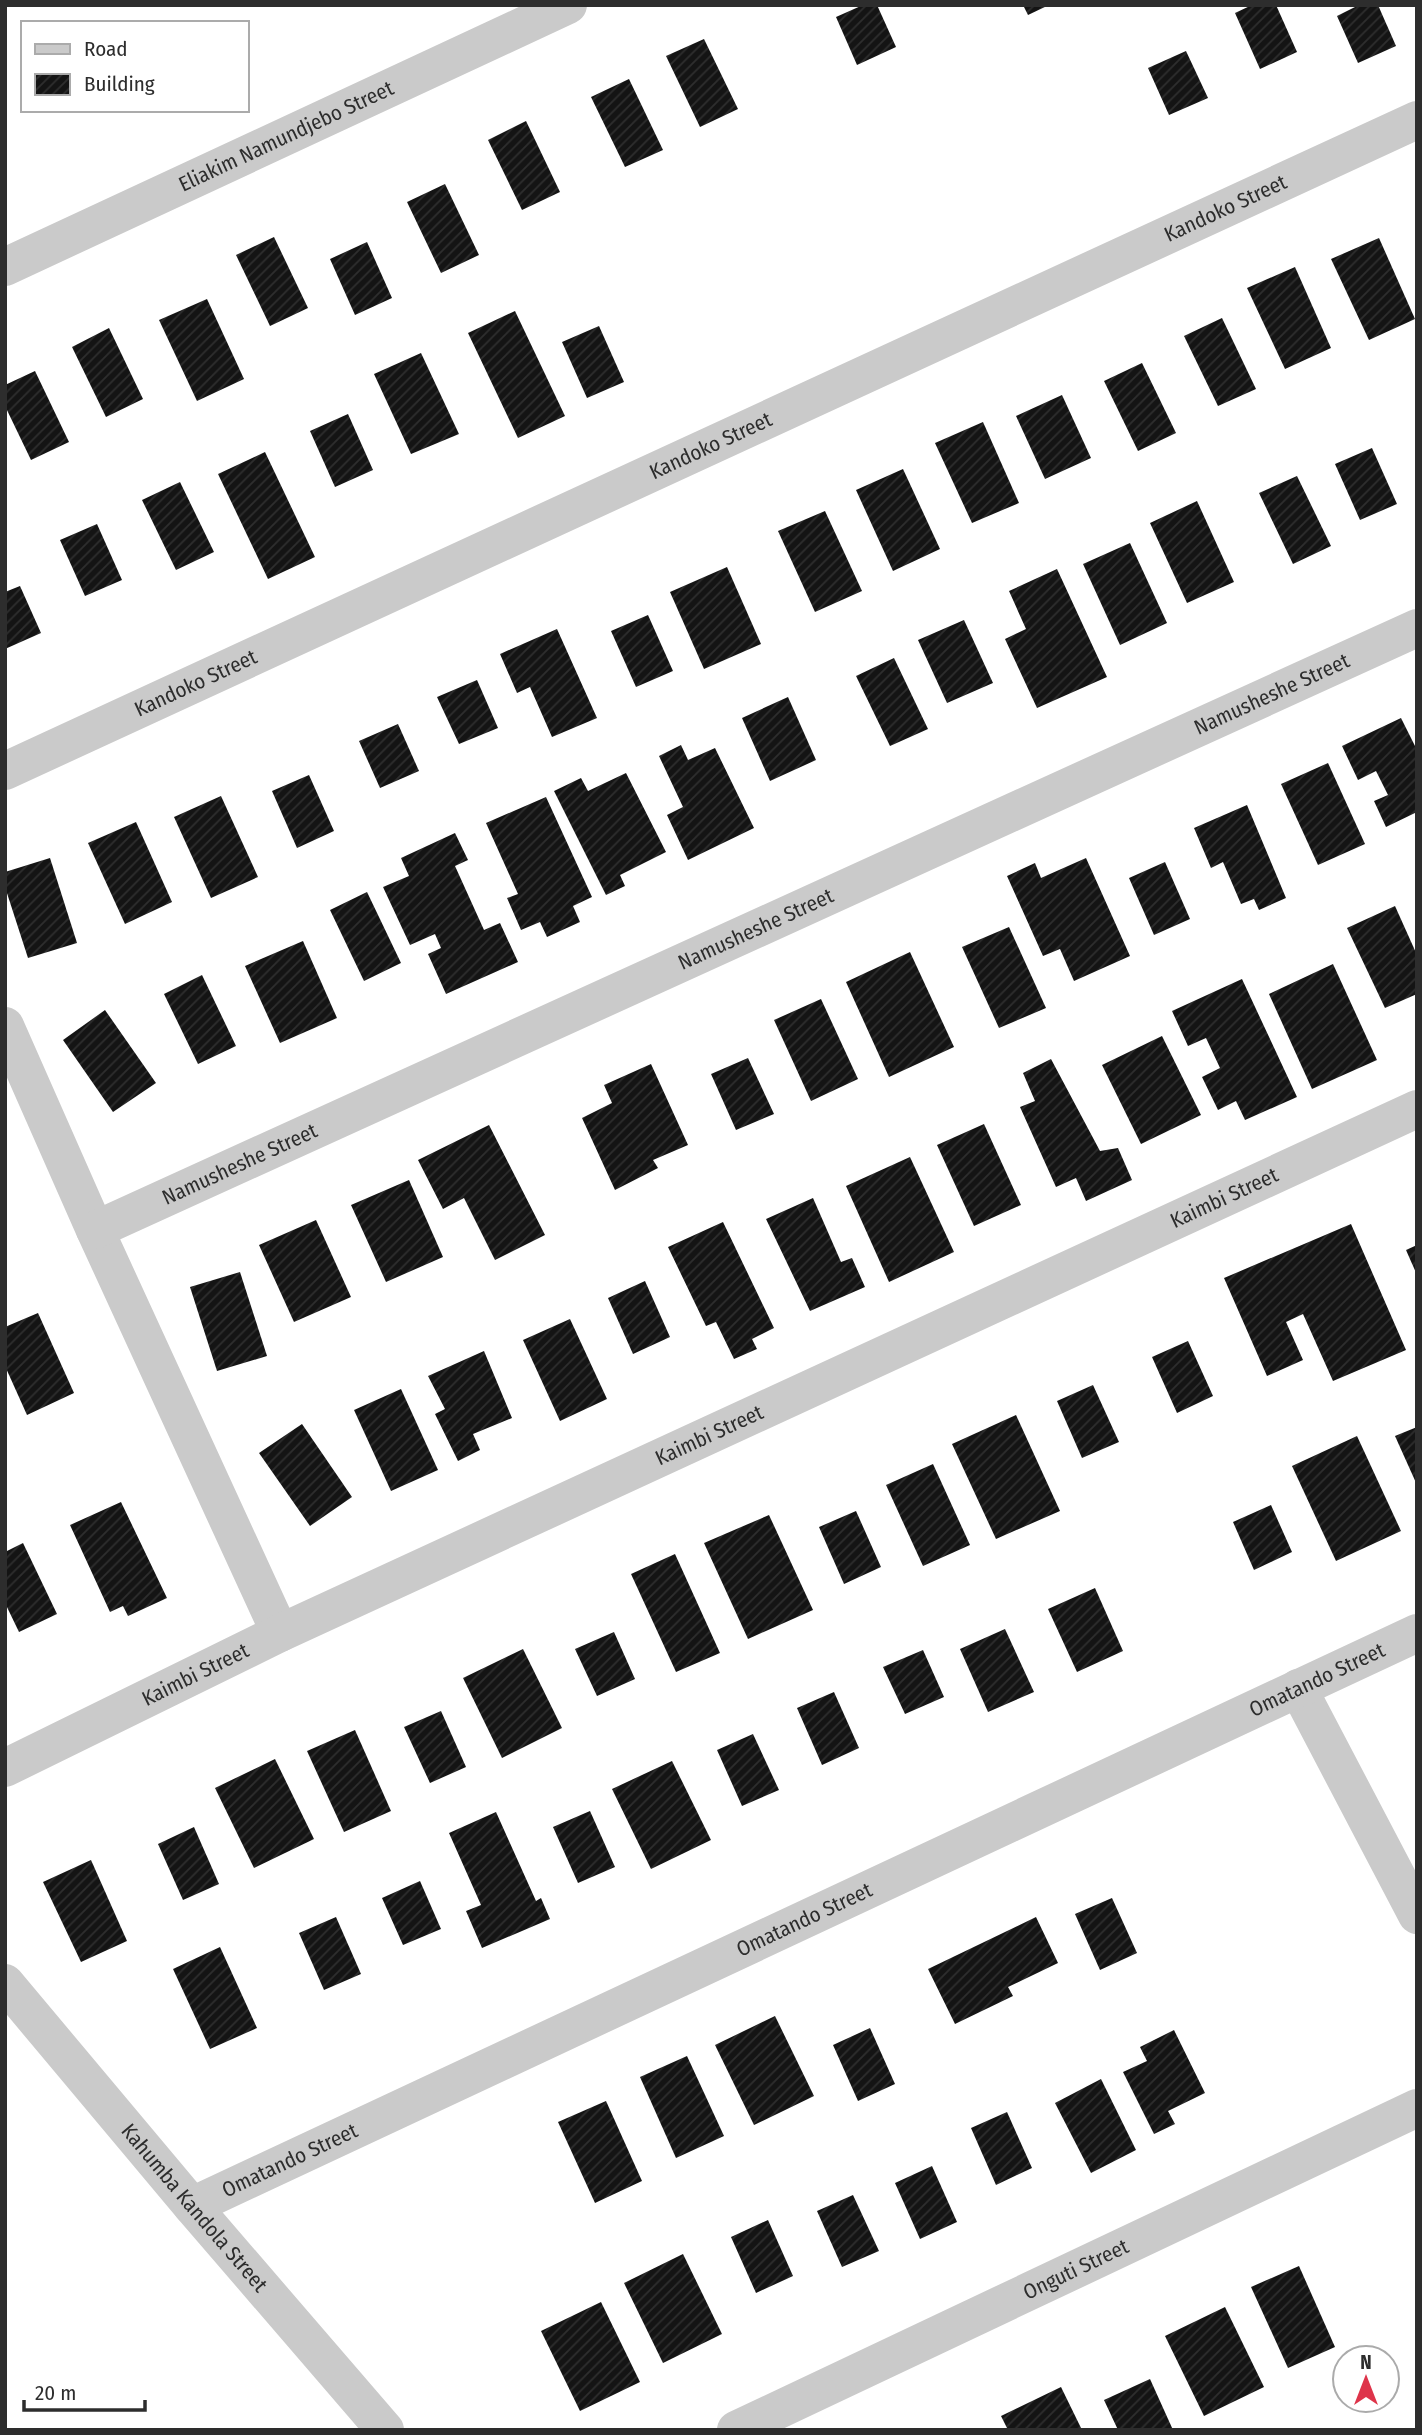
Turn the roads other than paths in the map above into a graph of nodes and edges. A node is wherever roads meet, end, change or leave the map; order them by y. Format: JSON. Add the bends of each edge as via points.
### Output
{"nodes":[{"id":1,"x":568,"y":5,"type":"edge"},
{"id":2,"x":1417,"y":120,"type":"edge"},
{"id":3,"x":5,"y":267,"type":"edge"},
{"id":4,"x":1417,"y":628,"type":"edge"},
{"id":5,"x":5,"y":771,"type":"edge"},
{"id":6,"x":5,"y":1026,"type":"edge"},
{"id":7,"x":1417,"y":1109,"type":"edge"},
{"id":8,"x":95,"y":1230,"type":"junction"},
{"id":9,"x":279,"y":1633,"type":"junction"},
{"id":10,"x":1417,"y":1633,"type":"edge"},
{"id":11,"x":1298,"y":1688,"type":"junction"},
{"id":12,"x":5,"y":1768,"type":"edge"},
{"id":13,"x":1417,"y":1915,"type":"edge"},
{"id":14,"x":5,"y":1983,"type":"edge"},
{"id":15,"x":1417,"y":2108,"type":"edge"},
{"id":16,"x":192,"y":2206,"type":"junction"},
{"id":17,"x":385,"y":2430,"type":"edge"},
{"id":18,"x":736,"y":2430,"type":"edge"}],
"edges":[{"from":1,"to":3,"type":"street","name":"Eliakim Namundjebo Street"},
{"from":2,"to":5,"type":"street","name":"Kandoko Street"},
{"from":4,"to":8,"type":"street","name":"Namusheshe Street"},
{"from":6,"to":8,"type":"street"},
{"from":7,"to":9,"type":"street","name":"Kaimbi Street"},
{"from":8,"to":9,"type":"street"},
{"from":9,"to":12,"type":"street","name":"Kaimbi Street"},
{"from":10,"to":11,"type":"street","name":"Omatando Street"},
{"from":11,"to":13,"type":"street"},
{"from":11,"to":16,"type":"street","name":"Omatando Street"},
{"from":14,"to":16,"type":"street","name":"Kahumba Kandola Street"},
{"from":15,"to":18,"type":"street","name":"Onguti Street"},
{"from":16,"to":17,"type":"street","name":"Kahumba Kandola Street"}]}
